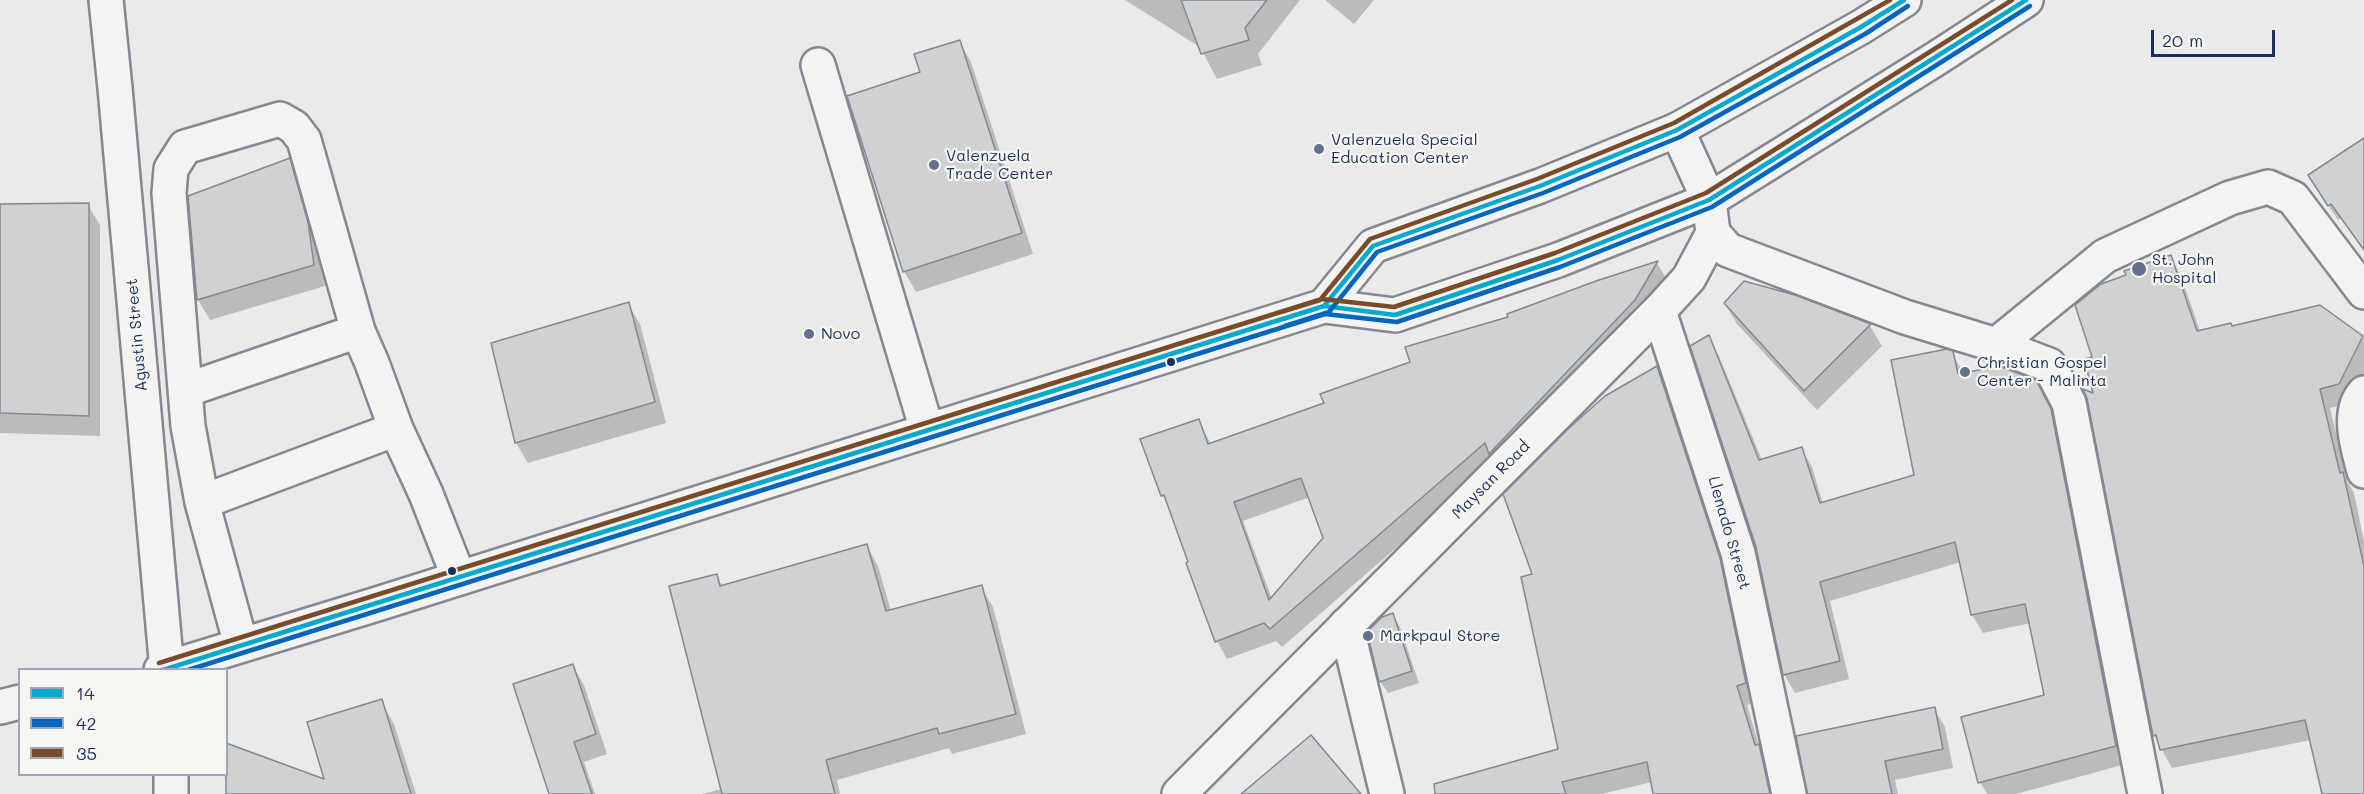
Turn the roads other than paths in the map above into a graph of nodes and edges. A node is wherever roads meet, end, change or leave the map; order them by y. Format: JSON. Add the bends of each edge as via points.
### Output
{"nodes":[{"id":1,"x":106,"y":0,"type":"edge"},
{"id":2,"x":1904,"y":0,"type":"edge"},
{"id":3,"x":2026,"y":0,"type":"edge"},
{"id":4,"x":818,"y":65,"type":"dead end"},
{"id":5,"x":1677,"y":130,"type":"junction"},
{"id":6,"x":1709,"y":200,"type":"junction"},
{"id":7,"x":1713,"y":233,"type":"junction"},
{"id":8,"x":2364,"y":292,"type":"edge"},
{"id":9,"x":1324,"y":306,"type":"junction"},
{"id":10,"x":1659,"y":311,"type":"junction"},
{"id":11,"x":358,"y":331,"type":"junction"},
{"id":12,"x":1996,"y":345,"type":"junction"},
{"id":13,"x":186,"y":390,"type":"junction"},
{"id":14,"x":2364,"y":393,"type":"edge"},
{"id":15,"x":396,"y":429,"type":"junction"},
{"id":16,"x":927,"y":430,"type":"junction"},
{"id":17,"x":2364,"y":471,"type":"edge"},
{"id":18,"x":202,"y":502,"type":"junction"},
{"id":19,"x":459,"y":578,"type":"junction"},
{"id":20,"x":1346,"y":625,"type":"junction"},
{"id":21,"x":241,"y":645,"type":"junction"},
{"id":22,"x":165,"y":668,"type":"edge"},
{"id":23,"x":168,"y":668,"type":"edge"},
{"id":24,"x":18,"y":702,"type":"edge"},
{"id":25,"x":0,"y":706,"type":"edge"},
{"id":26,"x":171,"y":776,"type":"edge"},
{"id":27,"x":171,"y":794,"type":"edge"},
{"id":28,"x":1179,"y":794,"type":"edge"},
{"id":29,"x":1387,"y":794,"type":"edge"},
{"id":30,"x":1789,"y":794,"type":"edge"},
{"id":31,"x":2145,"y":794,"type":"edge"}],
"edges":[{"from":1,"to":22,"type":"main road","name":"Agustin Street"},
{"from":2,"to":5,"type":"main road"},
{"from":3,"to":6,"type":"main road"},
{"from":4,"to":16,"type":"main road"},
{"from":5,"to":6,"type":"main road"},
{"from":5,"to":9,"type":"main road","via":[[1539,186],[1373,246]]},
{"from":6,"to":7,"type":"main road"},
{"from":6,"to":9,"type":"main road","via":[[1558,260],[1395,315]]},
{"from":7,"to":10,"type":"main road","name":"Maysan Road","via":[[1689,278]]},
{"from":7,"to":12,"type":"main road","via":[[1728,250],[1905,317]]},
{"from":8,"to":12,"type":"main road","via":[[2293,198],[2268,187],[2230,198],[2105,256]]},
{"from":9,"to":16,"type":"main road"},
{"from":10,"to":20,"type":"main road","name":"Maysan Road"},
{"from":10,"to":30,"type":"main road","name":"Llenado Street","via":[[1738,553]]},
{"from":11,"to":13,"type":"main road"},
{"from":11,"to":13,"type":"main road","via":[[304,140],[294,127],[280,119],[186,147],[171,169],[169,193]]},
{"from":11,"to":15,"type":"main road"},
{"from":12,"to":31,"type":"main road","via":[[2049,365],[2069,403]]},
{"from":13,"to":18,"type":"main road","via":[[188,426]]},
{"from":14,"to":17,"type":"main road","via":[[2358,399],[2355,418]]},
{"from":15,"to":18,"type":"main road"},
{"from":15,"to":19,"type":"main road"},
{"from":16,"to":19,"type":"main road"},
{"from":18,"to":21,"type":"main road"},
{"from":19,"to":21,"type":"main road"},
{"from":20,"to":28,"type":"main road","name":"Maysan Road"},
{"from":20,"to":29,"type":"main road"},
{"from":21,"to":23,"type":"main road"},
{"from":24,"to":25,"type":"main road"},
{"from":26,"to":27,"type":"main road"}]}
